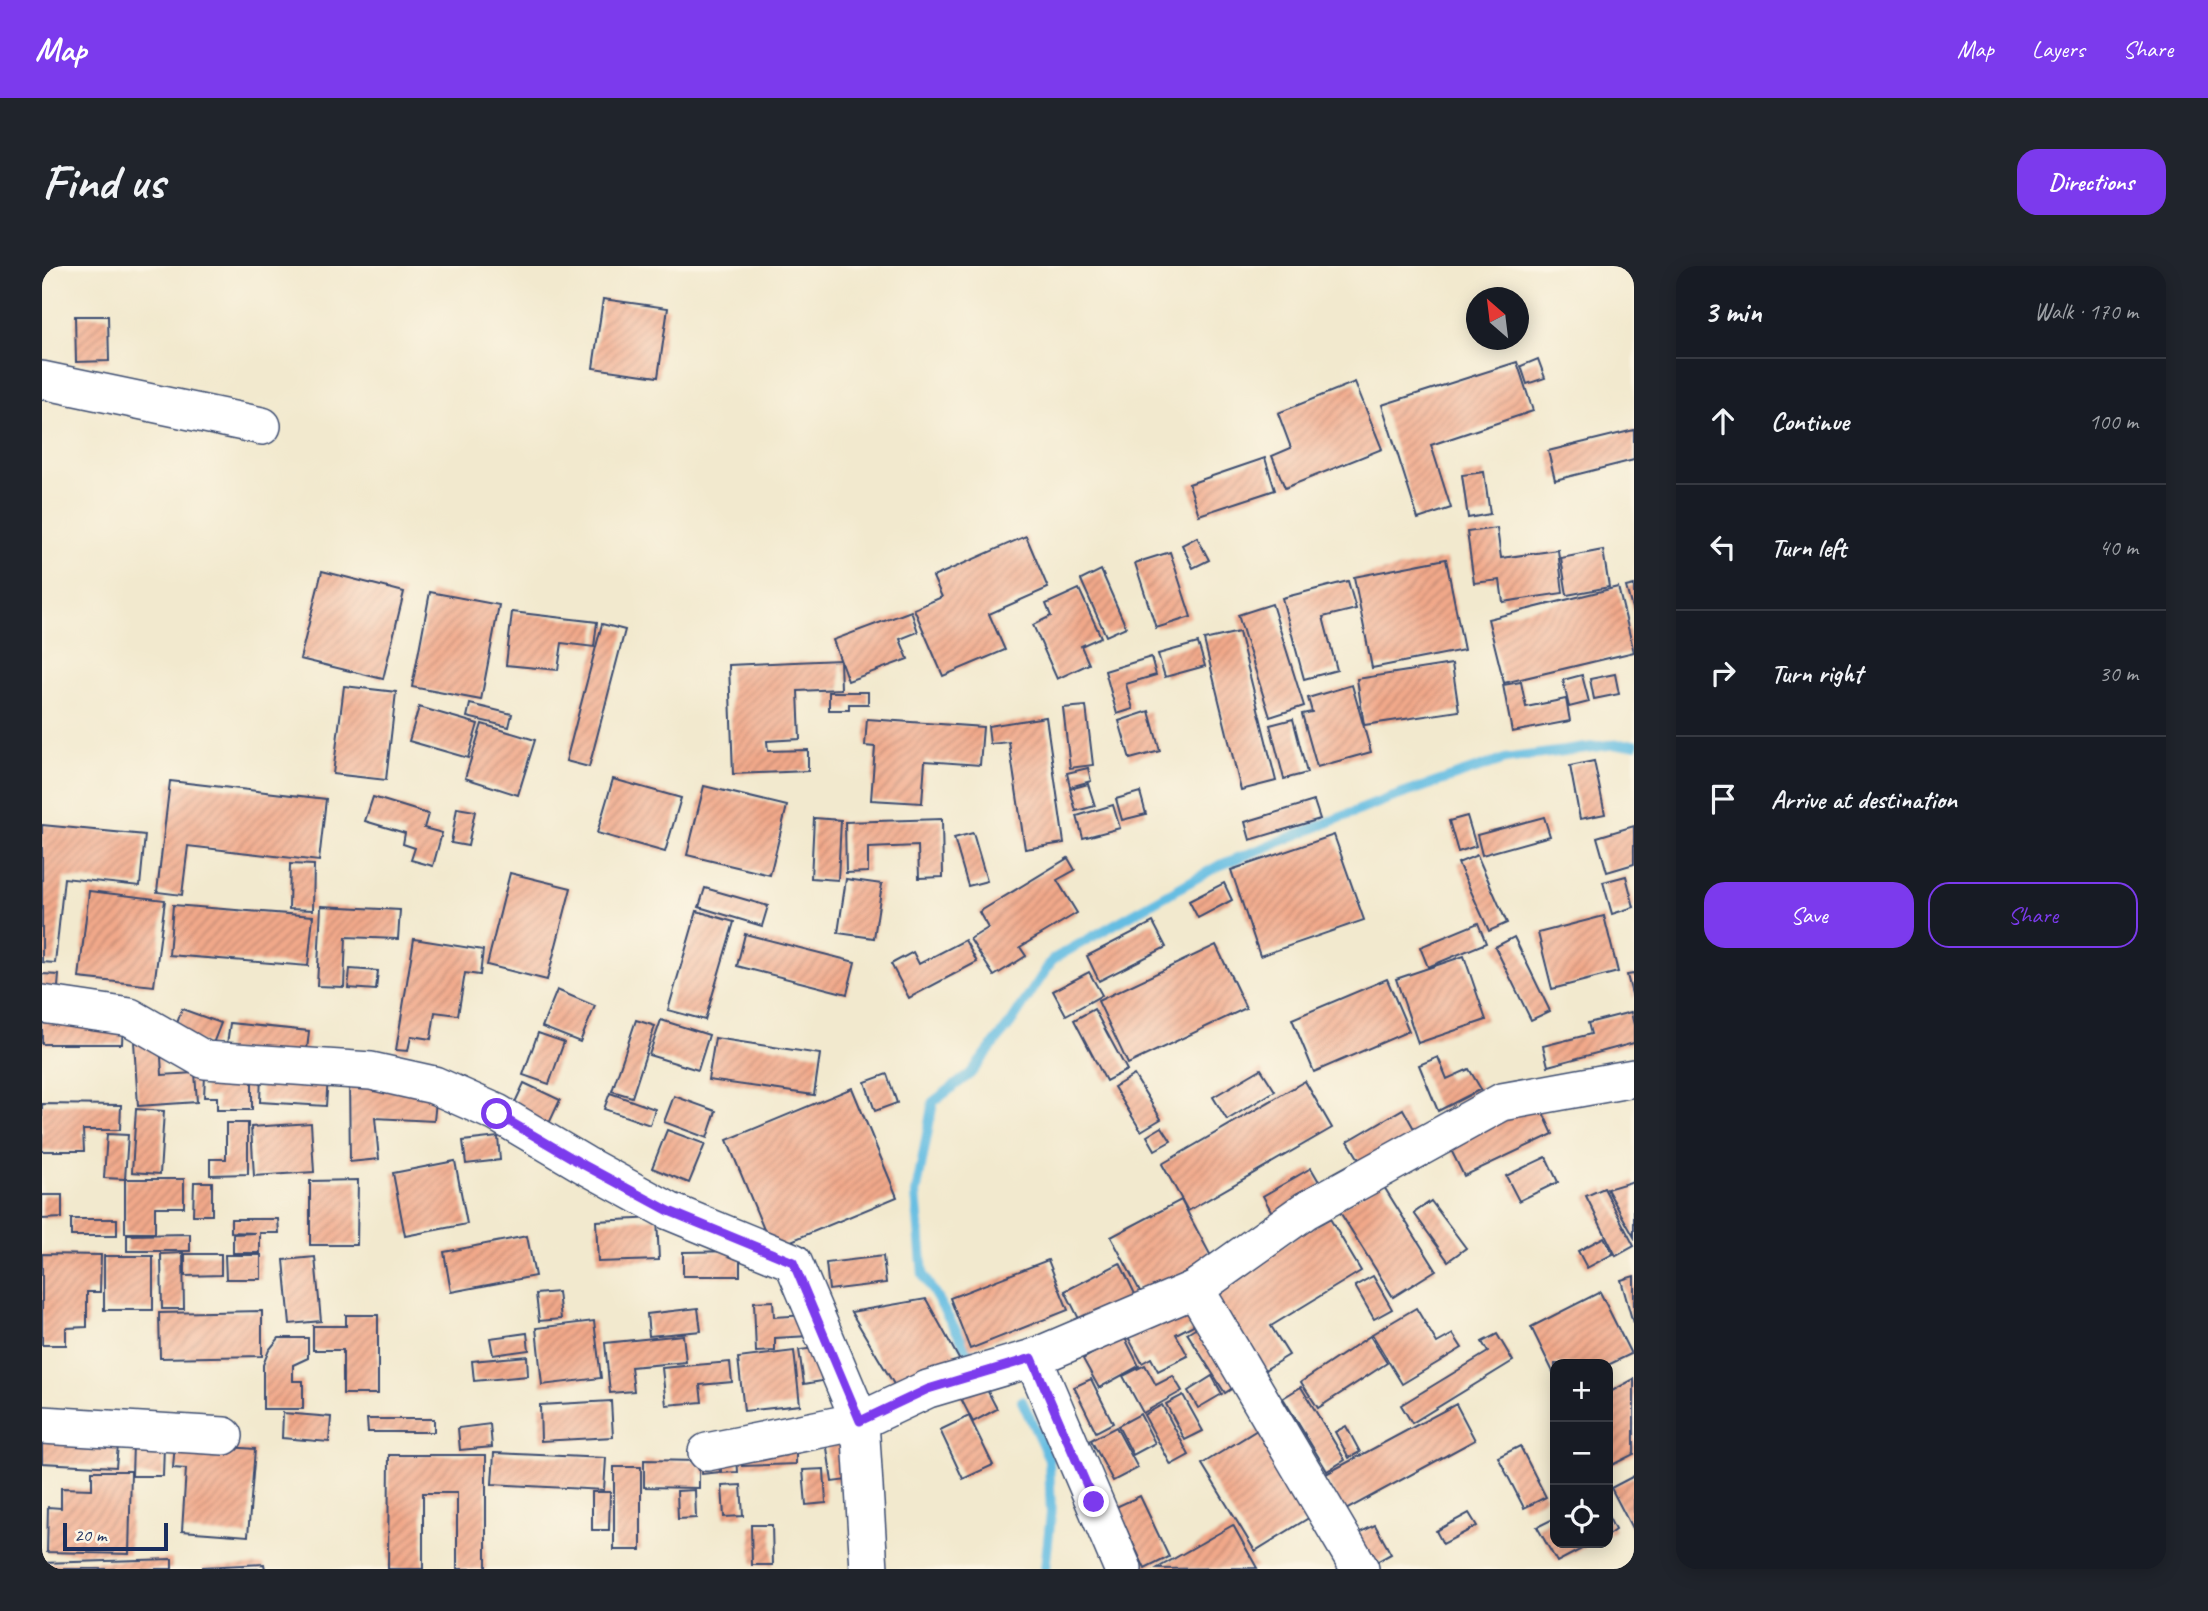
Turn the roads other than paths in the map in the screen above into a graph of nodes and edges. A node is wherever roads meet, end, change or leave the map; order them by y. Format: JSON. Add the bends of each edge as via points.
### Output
{"nodes":[{"id":1,"x":42,"y":380,"type":"edge"},
{"id":2,"x":262,"y":426,"type":"dead end"},
{"id":3,"x":42,"y":1004,"type":"edge"},
{"id":4,"x":1634,"y":1078,"type":"edge"},
{"id":5,"x":1195,"y":1289,"type":"junction"},
{"id":6,"x":1032,"y":1358,"type":"junction"},
{"id":7,"x":860,"y":1421,"type":"junction"},
{"id":8,"x":42,"y":1425,"type":"edge"},
{"id":9,"x":224,"y":1436,"type":"dead end"},
{"id":10,"x":707,"y":1452,"type":"dead end"},
{"id":11,"x":869,"y":1569,"type":"edge"},
{"id":12,"x":1123,"y":1569,"type":"edge"},
{"id":13,"x":1360,"y":1569,"type":"edge"}],
"edges":[{"from":1,"to":2,"type":"street"},
{"from":3,"to":7,"type":"street","via":[[130,1017],[205,1060],[371,1071],[434,1084],[497,1114],[669,1211],[793,1262]]},
{"from":4,"to":5,"type":"street","via":[[1502,1102],[1306,1210]]},
{"from":5,"to":6,"type":"street"},
{"from":5,"to":13,"type":"street"},
{"from":6,"to":7,"type":"street","via":[[928,1389]]},
{"from":6,"to":12,"type":"street"},
{"from":7,"to":10,"type":"street"},
{"from":7,"to":11,"type":"street"},
{"from":8,"to":9,"type":"street"}]}
